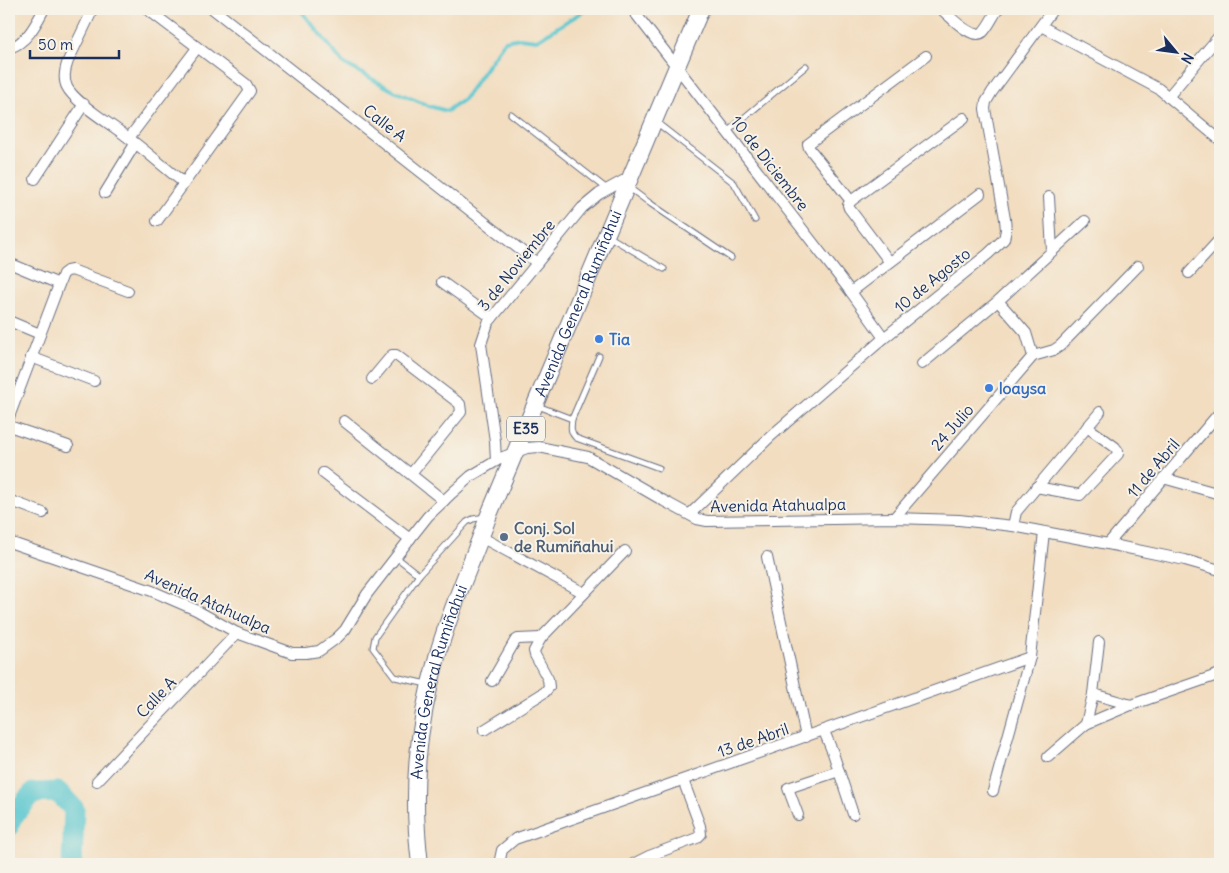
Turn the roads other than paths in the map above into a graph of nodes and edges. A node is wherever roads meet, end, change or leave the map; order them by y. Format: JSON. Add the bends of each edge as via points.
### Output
{"nodes":[{"id":1,"x":44,"y":9,"type":"edge"},
{"id":2,"x":93,"y":9,"type":"edge"},
{"id":3,"x":147,"y":9,"type":"edge"},
{"id":4,"x":213,"y":9,"type":"edge"},
{"id":5,"x":632,"y":9,"type":"edge"},
{"id":6,"x":701,"y":9,"type":"edge"},
{"id":7,"x":941,"y":9,"type":"edge"},
{"id":8,"x":998,"y":9,"type":"edge"},
{"id":9,"x":1053,"y":9,"type":"edge"},
{"id":10,"x":1041,"y":26,"type":"junction"},
{"id":11,"x":1220,"y":35,"type":"edge"},
{"id":12,"x":9,"y":48,"type":"edge"},
{"id":13,"x":197,"y":48,"type":"junction"},
{"id":14,"x":926,"y":56,"type":"dead end"},
{"id":15,"x":676,"y":66,"type":"junction"},
{"id":16,"x":806,"y":66,"type":"dead end"},
{"id":17,"x":1168,"y":97,"type":"junction"},
{"id":18,"x":84,"y":104,"type":"junction"},
{"id":19,"x":511,"y":114,"type":"dead end"},
{"id":20,"x":964,"y":118,"type":"dead end"},
{"id":21,"x":654,"y":120,"type":"junction"},
{"id":22,"x":727,"y":132,"type":"junction"},
{"id":23,"x":1220,"y":140,"type":"edge"},
{"id":24,"x":132,"y":141,"type":"junction"},
{"id":25,"x":35,"y":179,"type":"dead end"},
{"id":26,"x":628,"y":181,"type":"junction"},
{"id":27,"x":183,"y":182,"type":"junction"},
{"id":28,"x":607,"y":190,"type":"junction"},
{"id":29,"x":105,"y":193,"type":"dead end"},
{"id":30,"x":980,"y":194,"type":"dead end"},
{"id":31,"x":1049,"y":197,"type":"dead end"},
{"id":32,"x":850,"y":201,"type":"junction"},
{"id":33,"x":755,"y":220,"type":"dead end"},
{"id":34,"x":157,"y":221,"type":"dead end"},
{"id":35,"x":1085,"y":221,"type":"dead end"},
{"id":36,"x":606,"y":234,"type":"junction"},
{"id":37,"x":1220,"y":239,"type":"edge"},
{"id":38,"x":1052,"y":251,"type":"junction"},
{"id":39,"x":731,"y":258,"type":"dead end"},
{"id":40,"x":889,"y":261,"type":"junction"},
{"id":41,"x":9,"y":263,"type":"edge"},
{"id":42,"x":537,"y":263,"type":"junction"},
{"id":43,"x":1138,"y":266,"type":"dead end"},
{"id":44,"x":664,"y":269,"type":"dead end"},
{"id":45,"x":1189,"y":273,"type":"dead end"},
{"id":46,"x":442,"y":282,"type":"dead end"},
{"id":47,"x":58,"y":284,"type":"junction"},
{"id":48,"x":128,"y":291,"type":"dead end"},
{"id":49,"x":851,"y":292,"type":"junction"},
{"id":50,"x":998,"y":301,"type":"junction"},
{"id":51,"x":492,"y":318,"type":"junction"},
{"id":52,"x":9,"y":321,"type":"edge"},
{"id":53,"x":40,"y":334,"type":"junction"},
{"id":54,"x":884,"y":338,"type":"junction"},
{"id":55,"x":599,"y":356,"type":"dead end"},
{"id":56,"x":1033,"y":356,"type":"junction"},
{"id":57,"x":31,"y":357,"type":"junction"},
{"id":58,"x":922,"y":364,"type":"dead end"},
{"id":59,"x":372,"y":379,"type":"dead end"},
{"id":60,"x":94,"y":381,"type":"dead end"},
{"id":61,"x":12,"y":400,"type":"edge"},
{"id":62,"x":536,"y":405,"type":"junction"},
{"id":63,"x":1100,"y":412,"type":"dead end"},
{"id":64,"x":1220,"y":414,"type":"edge"},
{"id":65,"x":9,"y":417,"type":"edge"},
{"id":66,"x":572,"y":420,"type":"junction"},
{"id":67,"x":344,"y":421,"type":"dead end"},
{"id":68,"x":9,"y":426,"type":"edge"},
{"id":69,"x":1086,"y":427,"type":"junction"},
{"id":70,"x":68,"y":446,"type":"dead end"},
{"id":71,"x":515,"y":453,"type":"junction"},
{"id":72,"x":496,"y":461,"type":"junction"},
{"id":73,"x":659,"y":468,"type":"dead end"},
{"id":74,"x":323,"y":473,"type":"dead end"},
{"id":75,"x":411,"y":474,"type":"junction"},
{"id":76,"x":1164,"y":478,"type":"junction"},
{"id":77,"x":1036,"y":487,"type":"junction"},
{"id":78,"x":1220,"y":494,"type":"edge"},
{"id":79,"x":9,"y":500,"type":"edge"},
{"id":80,"x":444,"y":501,"type":"junction"},
{"id":81,"x":43,"y":513,"type":"dead end"},
{"id":82,"x":690,"y":514,"type":"junction"},
{"id":83,"x":488,"y":517,"type":"junction"},
{"id":84,"x":894,"y":518,"type":"junction"},
{"id":85,"x":1013,"y":526,"type":"junction"},
{"id":86,"x":1044,"y":532,"type":"junction"},
{"id":87,"x":481,"y":537,"type":"junction"},
{"id":88,"x":410,"y":539,"type":"junction"},
{"id":89,"x":9,"y":542,"type":"edge"},
{"id":90,"x":1108,"y":544,"type":"junction"},
{"id":91,"x":625,"y":551,"type":"dead end"},
{"id":92,"x":396,"y":556,"type":"junction"},
{"id":93,"x":767,"y":557,"type":"dead end"},
{"id":94,"x":1220,"y":570,"type":"edge"},
{"id":95,"x":419,"y":575,"type":"junction"},
{"id":96,"x":584,"y":593,"type":"junction"},
{"id":97,"x":237,"y":633,"type":"junction"},
{"id":98,"x":541,"y":638,"type":"junction"},
{"id":99,"x":1099,"y":642,"type":"dead end"},
{"id":100,"x":1030,"y":658,"type":"junction"},
{"id":101,"x":1220,"y":674,"type":"edge"},
{"id":102,"x":492,"y":681,"type":"dead end"},
{"id":103,"x":430,"y":685,"type":"junction"},
{"id":104,"x":1093,"y":694,"type":"junction"},
{"id":105,"x":1131,"y":705,"type":"junction"},
{"id":106,"x":1086,"y":724,"type":"junction"},
{"id":107,"x":484,"y":730,"type":"dead end"},
{"id":108,"x":824,"y":730,"type":"junction"},
{"id":109,"x":806,"y":737,"type":"junction"},
{"id":110,"x":1048,"y":757,"type":"dead end"},
{"id":111,"x":839,"y":771,"type":"junction"},
{"id":112,"x":683,"y":780,"type":"junction"},
{"id":113,"x":97,"y":781,"type":"dead end"},
{"id":114,"x":994,"y":791,"type":"dead end"},
{"id":115,"x":853,"y":814,"type":"dead end"},
{"id":116,"x":798,"y":815,"type":"dead end"},
{"id":117,"x":420,"y":864,"type":"edge"},
{"id":118,"x":499,"y":864,"type":"edge"},
{"id":119,"x":633,"y":864,"type":"edge"}],
"edges":[{"from":1,"to":12,"type":"street","via":[[27,36]]},
{"from":2,"to":18,"type":"street","via":[[65,70],[66,85]]},
{"from":3,"to":13,"type":"street"},
{"from":4,"to":42,"type":"street","name":"Calle A"},
{"from":5,"to":15,"type":"street","name":"10 de Diciembre"},
{"from":6,"to":15,"type":"highway","name":"Avenida General Rumiñahui","number":"E35"},
{"from":7,"to":8,"type":"street","via":[[974,34],[984,31]]},
{"from":9,"to":10,"type":"street","name":"10 de Agosto"},
{"from":10,"to":17,"type":"street","via":[[1159,89]]},
{"from":10,"to":54,"type":"street","name":"10 de Agosto","via":[[992,92],[984,109],[1005,220],[1004,239]]},
{"from":11,"to":17,"type":"street"},
{"from":13,"to":24,"type":"street"},
{"from":13,"to":27,"type":"street","via":[[250,90]]},
{"from":14,"to":32,"type":"street","via":[[808,144]]},
{"from":15,"to":21,"type":"highway","name":"Avenida General Rumiñahui","number":"E35"},
{"from":15,"to":22,"type":"street","name":"10 de Diciembre"},
{"from":16,"to":22,"type":"lane"},
{"from":17,"to":23,"type":"street"},
{"from":18,"to":24,"type":"street"},
{"from":18,"to":25,"type":"street"},
{"from":19,"to":28,"type":"lane"},
{"from":20,"to":32,"type":"street"},
{"from":21,"to":26,"type":"highway","name":"Avenida General Rumiñahui","number":"E35"},
{"from":21,"to":33,"type":"lane","via":[[734,183]]},
{"from":22,"to":49,"type":"street","name":"10 de Diciembre"},
{"from":24,"to":27,"type":"street"},
{"from":24,"to":29,"type":"street"},
{"from":26,"to":28,"type":"street","name":"3 de Noviembre"},
{"from":26,"to":36,"type":"highway","name":"Avenida General Rumiñahui","number":"E35"},
{"from":26,"to":39,"type":"lane","via":[[651,204]]},
{"from":27,"to":34,"type":"street"},
{"from":28,"to":42,"type":"street","name":"3 de Noviembre","via":[[582,208]]},
{"from":30,"to":40,"type":"street"},
{"from":31,"to":38,"type":"street"},
{"from":32,"to":40,"type":"street","via":[[849,208]]},
{"from":35,"to":38,"type":"street"},
{"from":36,"to":44,"type":"lane"},
{"from":36,"to":62,"type":"highway","name":"Avenida General Rumiñahui","number":"E35"},
{"from":37,"to":45,"type":"street"},
{"from":38,"to":50,"type":"street"},
{"from":40,"to":49,"type":"street"},
{"from":41,"to":47,"type":"street"},
{"from":42,"to":51,"type":"street","name":"3 de Noviembre"},
{"from":43,"to":56,"type":"street","via":[[1060,346]]},
{"from":46,"to":51,"type":"street"},
{"from":47,"to":48,"type":"street","via":[[63,274],[72,270]]},
{"from":47,"to":53,"type":"street"},
{"from":49,"to":54,"type":"street","name":"10 de Diciembre"},
{"from":50,"to":56,"type":"street","via":[[1026,333]]},
{"from":50,"to":58,"type":"street"},
{"from":51,"to":72,"type":"street","name":"3 de Noviembre","via":[[484,330],[481,344]]},
{"from":52,"to":53,"type":"street"},
{"from":53,"to":57,"type":"street"},
{"from":54,"to":82,"type":"street","name":"10 de Agosto","via":[[771,436]]},
{"from":55,"to":66,"type":"lane"},
{"from":56,"to":84,"type":"street","name":"24 Julio"},
{"from":57,"to":60,"type":"street"},
{"from":57,"to":61,"type":"street"},
{"from":59,"to":75,"type":"street","via":[[388,358],[396,355],[460,404],[461,412]]},
{"from":61,"to":65,"type":"street"},
{"from":62,"to":66,"type":"lane"},
{"from":62,"to":71,"type":"highway","name":"Avenida General Rumiñahui","number":"E35"},
{"from":63,"to":69,"type":"street"},
{"from":64,"to":76,"type":"street","name":"11 de Abril"},
{"from":66,"to":73,"type":"lane","via":[[570,430],[576,438]]},
{"from":67,"to":75,"type":"street"},
{"from":68,"to":70,"type":"street"},
{"from":69,"to":77,"type":"street"},
{"from":69,"to":77,"type":"street","via":[[1115,447],[1118,454],[1080,496]]},
{"from":71,"to":72,"type":"street","name":"Avenida Atahualpa"},
{"from":71,"to":82,"type":"street","name":"Avenida Atahualpa","via":[[539,447],[588,457]]},
{"from":71,"to":83,"type":"highway","name":"Avenida General Rumiñahui","number":"E35"},
{"from":72,"to":80,"type":"street","name":"Avenida Atahualpa","via":[[471,476]]},
{"from":74,"to":88,"type":"street"},
{"from":75,"to":80,"type":"street"},
{"from":76,"to":78,"type":"street"},
{"from":76,"to":90,"type":"street","name":"11 de Abril"},
{"from":77,"to":85,"type":"street","via":[[1016,512]]},
{"from":79,"to":81,"type":"street"},
{"from":80,"to":88,"type":"street","name":"Avenida Atahualpa"},
{"from":82,"to":84,"type":"street","name":"Avenida Atahualpa","via":[[706,521]]},
{"from":83,"to":87,"type":"highway","name":"Avenida General Rumiñahui","number":"E35"},
{"from":83,"to":95,"type":"lane","via":[[467,522]]},
{"from":84,"to":85,"type":"street","name":"Avenida Atahualpa"},
{"from":85,"to":86,"type":"street","name":"Avenida Atahualpa"},
{"from":86,"to":90,"type":"street","name":"Avenida Atahualpa"},
{"from":86,"to":100,"type":"street"},
{"from":87,"to":96,"type":"street"},
{"from":87,"to":103,"type":"highway","name":"Avenida General Rumiñahui","number":"E35","via":[[447,626]]},
{"from":88,"to":92,"type":"street","name":"Avenida Atahualpa"},
{"from":89,"to":97,"type":"street","name":"Avenida Atahualpa","via":[[152,591]]},
{"from":90,"to":94,"type":"street","name":"Avenida Atahualpa"},
{"from":91,"to":96,"type":"street"},
{"from":92,"to":95,"type":"lane"},
{"from":92,"to":97,"type":"street","name":"Avenida Atahualpa","via":[[338,638],[319,650],[292,653]]},
{"from":93,"to":109,"type":"street"},
{"from":95,"to":103,"type":"lane","via":[[375,638],[373,648],[395,677]]},
{"from":96,"to":98,"type":"street"},
{"from":97,"to":113,"type":"street","name":"Calle A"},
{"from":98,"to":102,"type":"street","via":[[515,641]]},
{"from":98,"to":107,"type":"street","via":[[534,655],[549,687]]},
{"from":99,"to":104,"type":"street"},
{"from":100,"to":108,"type":"street","name":"13 de Abril"},
{"from":100,"to":114,"type":"street"},
{"from":101,"to":105,"type":"street"},
{"from":103,"to":117,"type":"highway","name":"Avenida General Rumiñahui","number":"E35","via":[[420,728],[416,772]]},
{"from":104,"to":105,"type":"street"},
{"from":104,"to":106,"type":"street"},
{"from":105,"to":106,"type":"street"},
{"from":106,"to":110,"type":"street"},
{"from":108,"to":109,"type":"street","name":"13 de Abril"},
{"from":108,"to":111,"type":"street"},
{"from":109,"to":112,"type":"street","name":"13 de Abril"},
{"from":111,"to":115,"type":"street"},
{"from":111,"to":116,"type":"street","via":[[788,788]]},
{"from":112,"to":118,"type":"street","name":"13 de Abril","via":[[515,839],[502,850]]},
{"from":112,"to":119,"type":"street","via":[[701,834]]}]}
